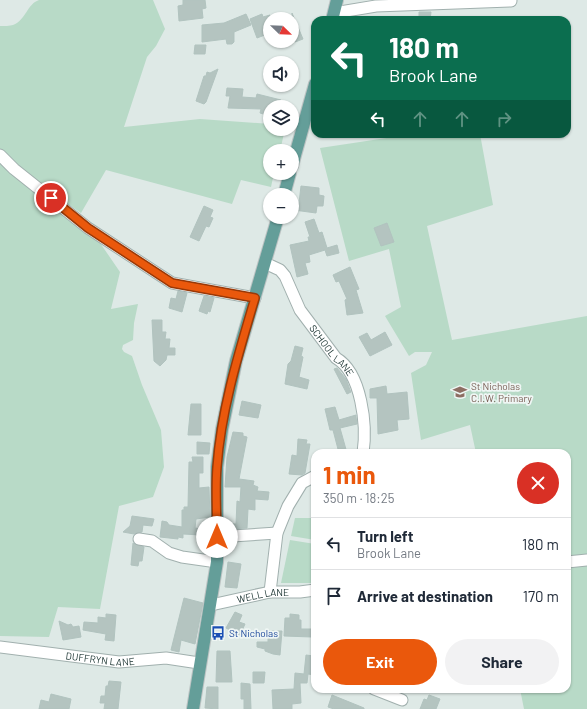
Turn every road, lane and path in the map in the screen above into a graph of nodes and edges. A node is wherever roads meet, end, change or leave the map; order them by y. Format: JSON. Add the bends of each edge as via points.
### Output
{"nodes":[{"id":1,"x":337,"y":0,"type":"edge"},
{"id":2,"x":511,"y":1,"type":"edge"},
{"id":3,"x":333,"y":16,"type":"edge"},
{"id":4,"x":311,"y":98,"type":"edge"},
{"id":5,"x":298,"y":144,"type":"edge"},
{"id":6,"x":0,"y":155,"type":"edge"},
{"id":7,"x":276,"y":224,"type":"edge"},
{"id":8,"x":265,"y":263,"type":"junction"},
{"id":9,"x":255,"y":298,"type":"junction"},
{"id":10,"x":364,"y":449,"type":"edge"},
{"id":11,"x":311,"y":478,"type":"edge"},
{"id":12,"x":277,"y":533,"type":"junction"},
{"id":13,"x":217,"y":537,"type":"junction"},
{"id":14,"x":139,"y":539,"type":"dead end"},
{"id":15,"x":587,"y":560,"type":"edge"},
{"id":16,"x":217,"y":562,"type":"junction"},
{"id":17,"x":571,"y":562,"type":"edge"},
{"id":18,"x":311,"y":591,"type":"edge"},
{"id":19,"x":270,"y":592,"type":"junction"},
{"id":20,"x":211,"y":605,"type":"junction"},
{"id":21,"x":0,"y":647,"type":"edge"},
{"id":22,"x":199,"y":663,"type":"junction"},
{"id":23,"x":384,"y":693,"type":"edge"},
{"id":24,"x":402,"y":700,"type":"dead end"},
{"id":25,"x":193,"y":709,"type":"edge"}],
"edges":[{"from":1,"to":3,"type":"main road"},
{"from":2,"to":3,"type":"street","via":[[376,6]]},
{"from":4,"to":5,"type":"main road"},
{"from":6,"to":9,"type":"street","via":[[88,228],[172,283]]},
{"from":7,"to":8,"type":"main road"},
{"from":8,"to":9,"type":"main road"},
{"from":8,"to":10,"type":"street","name":"SCHOOL LANE","via":[[280,270],[285,276],[300,310],[336,358],[344,363],[355,381],[363,421]]},
{"from":9,"to":13,"type":"main road","via":[[236,361],[222,429],[217,467]]},
{"from":11,"to":12,"type":"street","via":[[302,483],[288,506]]},
{"from":12,"to":13,"type":"street"},
{"from":12,"to":19,"type":"street"},
{"from":13,"to":16,"type":"main road"},
{"from":14,"to":16,"type":"street","via":[[152,541],[169,553],[182,557]]},
{"from":15,"to":17,"type":"street"},
{"from":16,"to":20,"type":"main road"},
{"from":18,"to":19,"type":"street","name":"WELL LANE"},
{"from":19,"to":20,"type":"street","name":"WELL LANE"},
{"from":20,"to":22,"type":"main road"},
{"from":21,"to":22,"type":"street","name":"DUFFRYN LANE","via":[[119,662],[166,658]]},
{"from":22,"to":25,"type":"main road"},
{"from":23,"to":24,"type":"street"}]}
